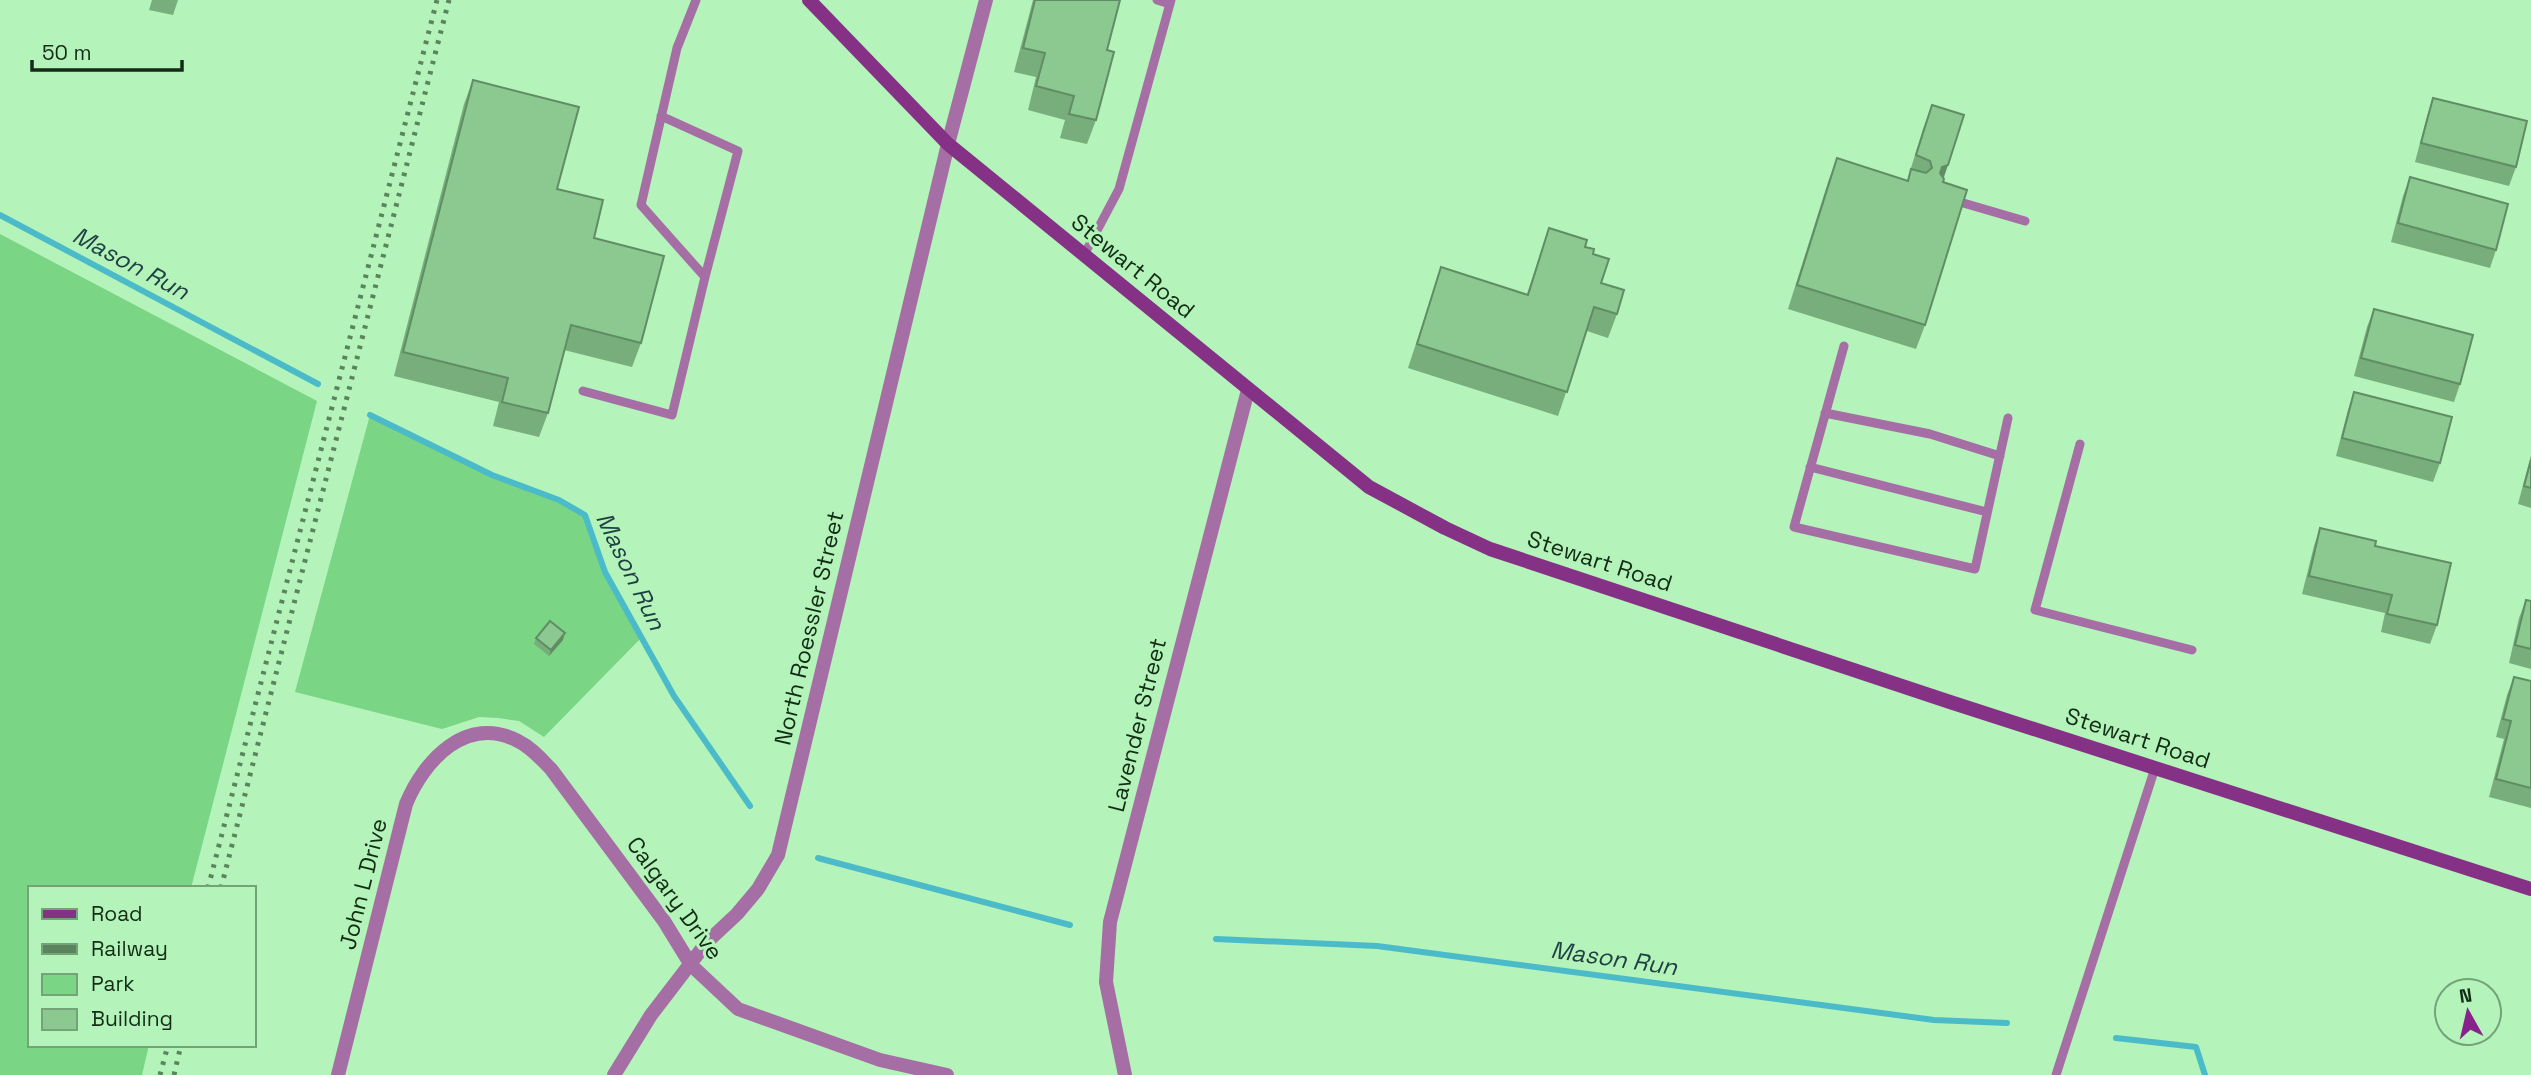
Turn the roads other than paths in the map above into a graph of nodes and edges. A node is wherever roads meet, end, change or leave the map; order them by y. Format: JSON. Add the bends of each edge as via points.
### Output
{"nodes":[{"id":1,"x":696,"y":0,"type":"edge"},
{"id":2,"x":809,"y":0,"type":"edge"},
{"id":3,"x":986,"y":0,"type":"edge"},
{"id":4,"x":1157,"y":0,"type":"edge"},
{"id":5,"x":1170,"y":2,"type":"edge"},
{"id":6,"x":661,"y":116,"type":"junction"},
{"id":7,"x":948,"y":144,"type":"junction"},
{"id":8,"x":1938,"y":196,"type":"edge"},
{"id":9,"x":2025,"y":221,"type":"dead end"},
{"id":10,"x":1084,"y":256,"type":"junction"},
{"id":11,"x":705,"y":277,"type":"junction"},
{"id":12,"x":1844,"y":346,"type":"dead end"},
{"id":13,"x":1248,"y":390,"type":"junction"},
{"id":14,"x":583,"y":391,"type":"dead end"},
{"id":15,"x":1825,"y":413,"type":"junction"},
{"id":16,"x":2008,"y":418,"type":"dead end"},
{"id":17,"x":2080,"y":444,"type":"dead end"},
{"id":18,"x":2000,"y":456,"type":"junction"},
{"id":19,"x":1810,"y":467,"type":"junction"},
{"id":20,"x":1987,"y":512,"type":"junction"},
{"id":21,"x":2192,"y":650,"type":"dead end"},
{"id":22,"x":477,"y":734,"type":"joint"},
{"id":23,"x":2155,"y":768,"type":"junction"},
{"id":24,"x":2531,"y":889,"type":"edge"},
{"id":25,"x":691,"y":965,"type":"junction"},
{"id":26,"x":880,"y":1059,"type":"junction"},
{"id":27,"x":338,"y":1075,"type":"edge"},
{"id":28,"x":614,"y":1075,"type":"edge"},
{"id":29,"x":876,"y":1075,"type":"edge"},
{"id":30,"x":947,"y":1075,"type":"edge"},
{"id":31,"x":1125,"y":1075,"type":"edge"},
{"id":32,"x":2056,"y":1075,"type":"edge"}],
"edges":[{"from":1,"to":6,"type":"lane","via":[[677,48]]},
{"from":2,"to":7,"type":"street","name":"Stewart Road"},
{"from":3,"to":7,"type":"street","name":"North Roessler Street"},
{"from":4,"to":5,"type":"lane"},
{"from":5,"to":10,"type":"lane","via":[[1119,189]]},
{"from":6,"to":11,"type":"lane","via":[[641,205]]},
{"from":6,"to":11,"type":"lane","via":[[738,151]]},
{"from":7,"to":10,"type":"street","name":"Stewart Road"},
{"from":7,"to":25,"type":"street","name":"North Roessler Street","via":[[778,855],[758,889]]},
{"from":8,"to":9,"type":"lane"},
{"from":10,"to":13,"type":"street","name":"Stewart Road"},
{"from":11,"to":14,"type":"lane","via":[[672,415]]},
{"from":12,"to":15,"type":"lane"},
{"from":13,"to":23,"type":"street","name":"Stewart Road","via":[[1370,487],[1490,549]]},
{"from":13,"to":31,"type":"street","name":"Lavender Street","via":[[1110,922],[1106,982]]},
{"from":15,"to":18,"type":"lane","via":[[1930,434]]},
{"from":15,"to":19,"type":"lane"},
{"from":16,"to":18,"type":"lane"},
{"from":17,"to":21,"type":"lane","via":[[2035,610]]},
{"from":18,"to":20,"type":"lane"},
{"from":19,"to":20,"type":"lane"},
{"from":19,"to":20,"type":"lane","via":[[1794,527],[1975,569]]},
{"from":22,"to":25,"type":"street","name":"Calgary Drive","via":[[517,740],[551,769],[664,921]]},
{"from":22,"to":27,"type":"street","name":"John L Drive","via":[[435,757],[415,781]]},
{"from":23,"to":24,"type":"street","name":"Stewart Road"},
{"from":23,"to":32,"type":"lane"},
{"from":25,"to":26,"type":"street","name":"Calgary Drive","via":[[738,1009]]},
{"from":25,"to":28,"type":"street","name":"North Roessler Street","via":[[651,1015]]},
{"from":26,"to":29,"type":"street"},
{"from":26,"to":30,"type":"street","name":"Calgary Drive"}]}
